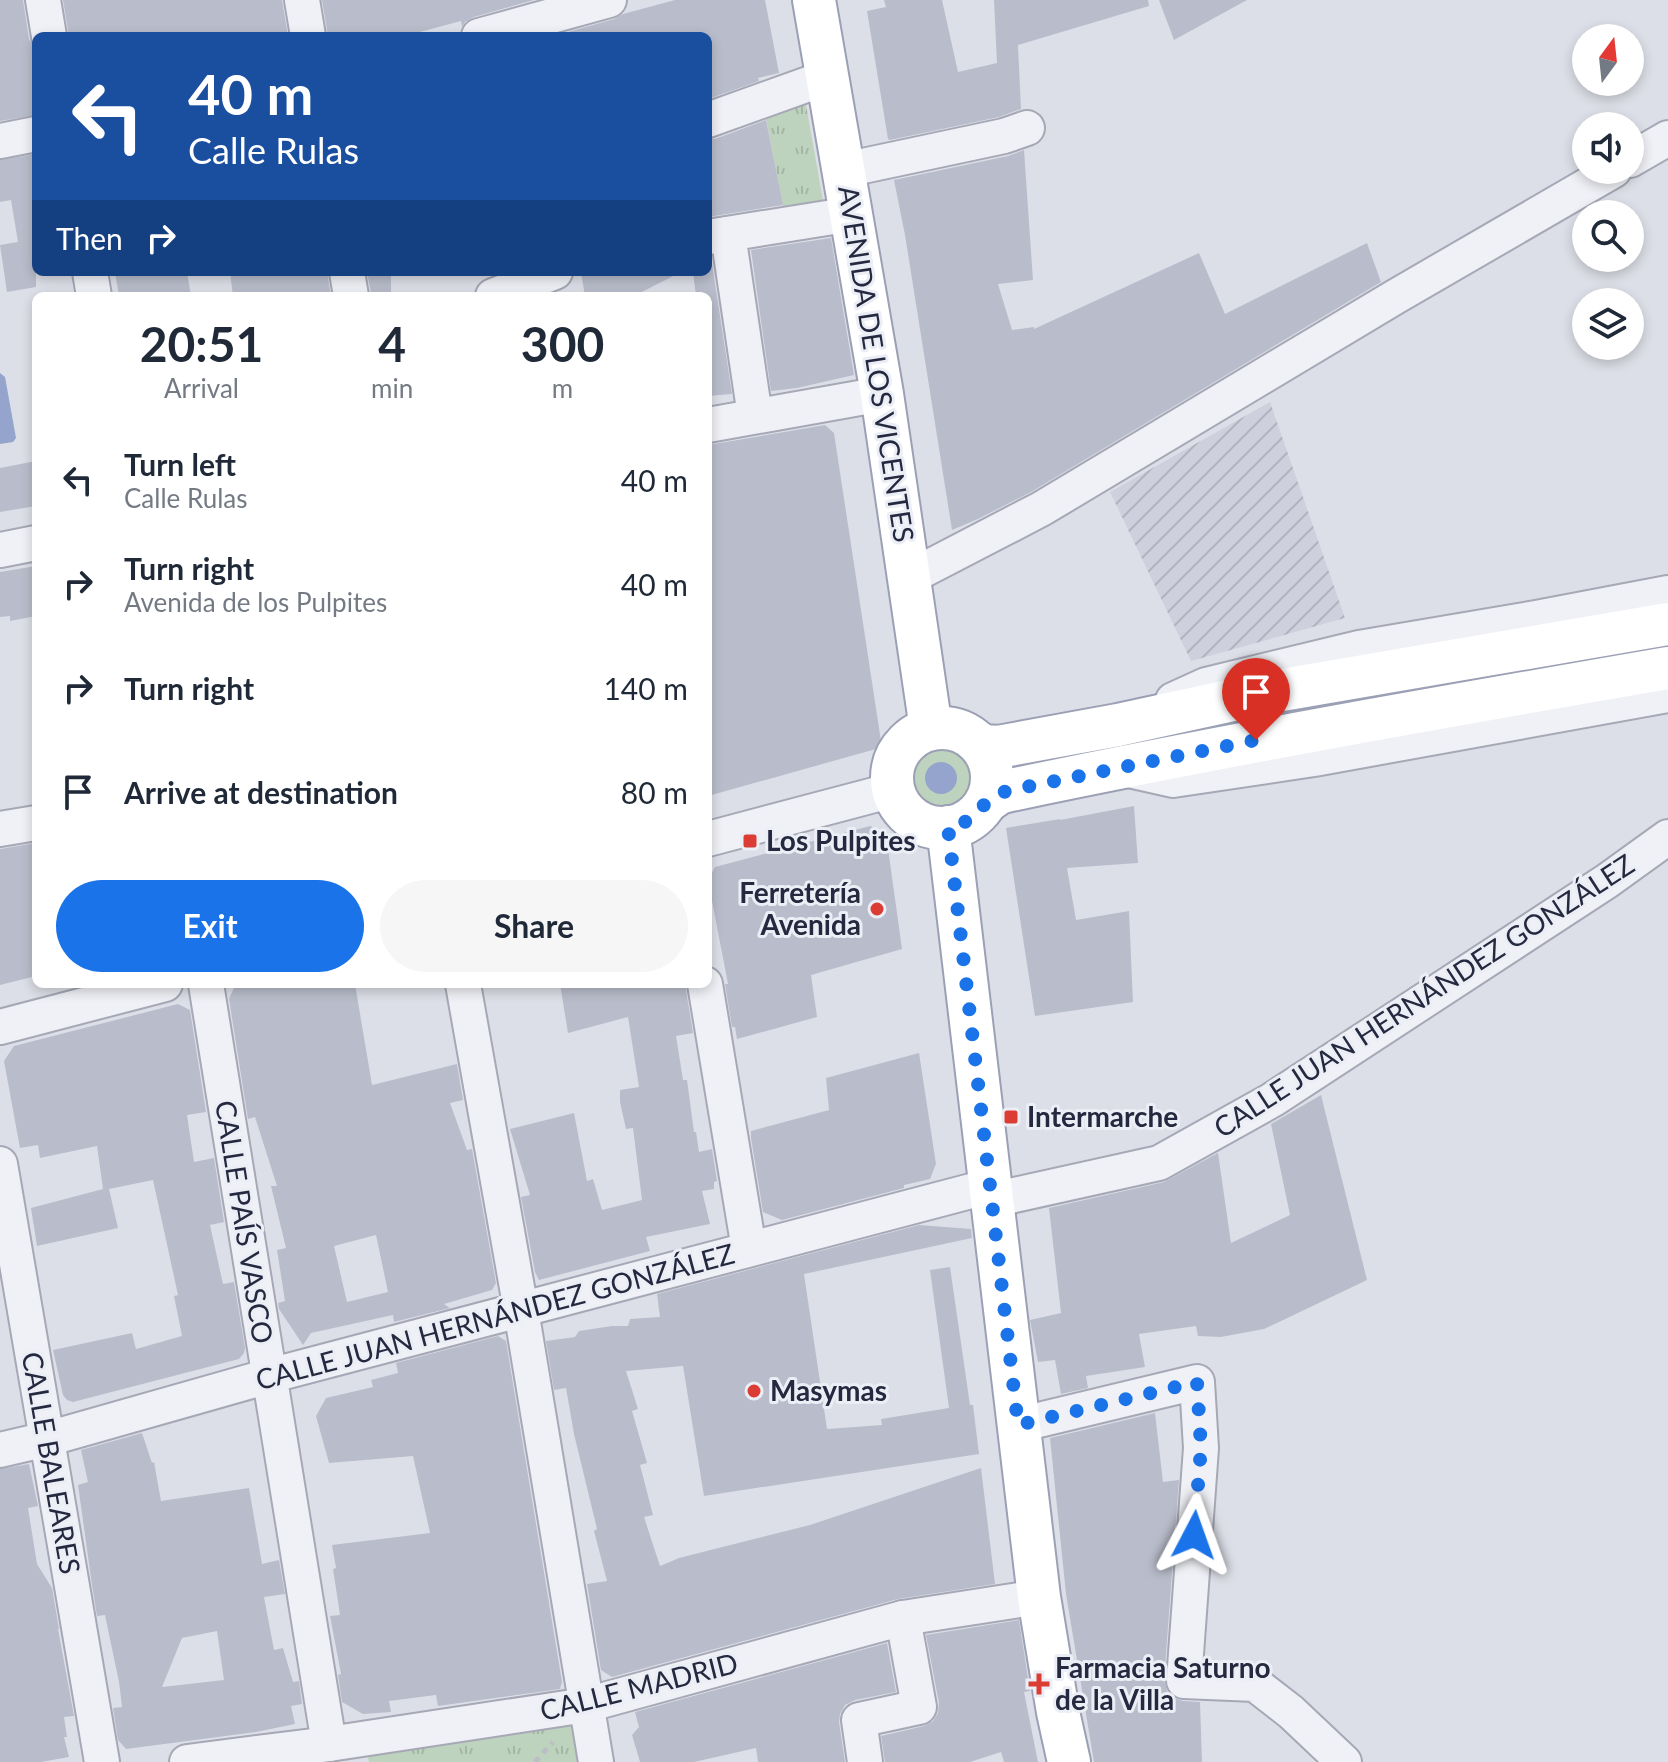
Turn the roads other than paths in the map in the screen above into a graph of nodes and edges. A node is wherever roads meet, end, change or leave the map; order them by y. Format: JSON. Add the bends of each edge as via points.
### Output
{"nodes":[{"id":1,"x":43,"y":0,"type":"edge"},
{"id":2,"x":302,"y":0,"type":"edge"},
{"id":3,"x":609,"y":0,"type":"edge"},
{"id":4,"x":814,"y":0,"type":"edge"},
{"id":5,"x":48,"y":32,"type":"edge"},
{"id":6,"x":307,"y":32,"type":"edge"},
{"id":7,"x":493,"y":32,"type":"edge"},
{"id":8,"x":828,"y":77,"type":"junction"},
{"id":9,"x":712,"y":119,"type":"edge"},
{"id":10,"x":1027,"y":128,"type":"dead end"},
{"id":11,"x":32,"y":135,"type":"edge"},
{"id":12,"x":1668,"y":138,"type":"edge"},
{"id":13,"x":0,"y":141,"type":"edge"},
{"id":14,"x":1644,"y":152,"type":"edge"},
{"id":15,"x":844,"y":170,"type":"junction"},
{"id":16,"x":1590,"y":184,"type":"edge"},
{"id":17,"x":852,"y":214,"type":"junction"},
{"id":18,"x":718,"y":236,"type":"edge"},
{"id":19,"x":545,"y":276,"type":"edge"},
{"id":20,"x":503,"y":292,"type":"edge"},
{"id":21,"x":882,"y":394,"type":"junction"},
{"id":22,"x":755,"y":416,"type":"junction"},
{"id":23,"x":712,"y":424,"type":"edge"},
{"id":24,"x":32,"y":544,"type":"edge"},
{"id":25,"x":0,"y":550,"type":"edge"},
{"id":26,"x":910,"y":577,"type":"junction"},
{"id":27,"x":1668,"y":593,"type":"edge"},
{"id":28,"x":1668,"y":624,"type":"edge"},
{"id":29,"x":1668,"y":668,"type":"edge"},
{"id":30,"x":1668,"y":695,"type":"edge"},
{"id":31,"x":1118,"y":725,"type":"junction"},
{"id":32,"x":931,"y":729,"type":"junction"},
{"id":33,"x":979,"y":743,"type":"junction"},
{"id":34,"x":1116,"y":768,"type":"junction"},
{"id":35,"x":893,"y":790,"type":"junction"},
{"id":36,"x":986,"y":802,"type":"junction"},
{"id":37,"x":32,"y":824,"type":"edge"},
{"id":38,"x":948,"y":827,"type":"junction"},
{"id":39,"x":0,"y":829,"type":"edge"},
{"id":40,"x":1668,"y":837,"type":"edge"},
{"id":41,"x":712,"y":838,"type":"edge"},
{"id":42,"x":150,"y":988,"type":"edge"},
{"id":43,"x":207,"y":988,"type":"edge"},
{"id":44,"x":464,"y":988,"type":"edge"},
{"id":45,"x":706,"y":988,"type":"edge"},
{"id":46,"x":0,"y":1027,"type":"edge"},
{"id":47,"x":0,"y":1164,"type":"edge"},
{"id":48,"x":991,"y":1193,"type":"junction"},
{"id":49,"x":749,"y":1249,"type":"junction"},
{"id":50,"x":521,"y":1310,"type":"junction"},
{"id":51,"x":269,"y":1376,"type":"junction"},
{"id":52,"x":1018,"y":1425,"type":"junction"},
{"id":53,"x":47,"y":1439,"type":"junction"},
{"id":54,"x":0,"y":1450,"type":"edge"},
{"id":55,"x":1039,"y":1597,"type":"junction"},
{"id":56,"x":903,"y":1618,"type":"junction"},
{"id":57,"x":586,"y":1705,"type":"junction"},
{"id":58,"x":329,"y":1744,"type":"junction"},
{"id":59,"x":102,"y":1762,"type":"edge"},
{"id":60,"x":187,"y":1762,"type":"edge"},
{"id":61,"x":596,"y":1762,"type":"edge"},
{"id":62,"x":865,"y":1762,"type":"edge"},
{"id":63,"x":1069,"y":1762,"type":"edge"},
{"id":64,"x":1344,"y":1762,"type":"edge"}],
"edges":[{"from":1,"to":5,"type":"street"},
{"from":2,"to":6,"type":"street"},
{"from":3,"to":7,"type":"street"},
{"from":4,"to":8,"type":"main road","name":"AVENIDA DE LOS VICENTES"},
{"from":8,"to":9,"type":"street"},
{"from":8,"to":15,"type":"main road","name":"AVENIDA DE LOS VICENTES"},
{"from":10,"to":15,"type":"street"},
{"from":11,"to":13,"type":"street"},
{"from":12,"to":14,"type":"street"},
{"from":15,"to":17,"type":"main road","name":"AVENIDA DE LOS VICENTES"},
{"from":16,"to":26,"type":"street","via":[[1041,509]]},
{"from":17,"to":18,"type":"street"},
{"from":17,"to":21,"type":"main road","name":"AVENIDA DE LOS VICENTES"},
{"from":18,"to":22,"type":"street"},
{"from":19,"to":20,"type":"street"},
{"from":21,"to":22,"type":"street"},
{"from":21,"to":26,"type":"main road","name":"AVENIDA DE LOS VICENTES"},
{"from":22,"to":23,"type":"street"},
{"from":24,"to":25,"type":"street"},
{"from":26,"to":32,"type":"main road","name":"AVENIDA DE LOS VICENTES"},
{"from":27,"to":31,"type":"street","via":[[1343,651],[1206,685]]},
{"from":28,"to":31,"type":"main road","via":[[1270,692]]},
{"from":29,"to":34,"type":"main road"},
{"from":30,"to":34,"type":"street","via":[[1173,780]]},
{"from":31,"to":33,"type":"main road","via":[[998,747]]},
{"from":32,"to":33,"type":"main road","via":[[952,729]]},
{"from":32,"to":35,"type":"main road","via":[[901,749],[894,762]]},
{"from":33,"to":36,"type":"main road","via":[[993,777]]},
{"from":34,"to":36,"type":"main road","via":[[999,793]]},
{"from":35,"to":38,"type":"main road","via":[[910,816],[923,824]]},
{"from":35,"to":41,"type":"street"},
{"from":36,"to":38,"type":"main road","via":[[969,820]]},
{"from":37,"to":39,"type":"street"},
{"from":38,"to":48,"type":"main road"},
{"from":40,"to":48,"type":"street","name":"CALLE JUAN HERNÁNDEZ GONZÁLEZ","via":[[1272,1100],[1159,1163]]},
{"from":42,"to":46,"type":"street"},
{"from":43,"to":51,"type":"street","name":"CALLE PAÍS VASCO"},
{"from":44,"to":50,"type":"street"},
{"from":45,"to":49,"type":"street"},
{"from":47,"to":53,"type":"street","name":"CALLE BALEARES"},
{"from":48,"to":49,"type":"street","name":"CALLE JUAN HERNÁNDEZ GONZÁLEZ"},
{"from":48,"to":52,"type":"main road"},
{"from":49,"to":50,"type":"street","name":"CALLE JUAN HERNÁNDEZ GONZÁLEZ"},
{"from":50,"to":51,"type":"street","name":"CALLE JUAN HERNÁNDEZ GONZÁLEZ"},
{"from":50,"to":57,"type":"street"},
{"from":51,"to":53,"type":"street","name":"CALLE JUAN HERNÁNDEZ GONZÁLEZ"},
{"from":51,"to":58,"type":"street","name":"CALLE PAÍS VASCO"},
{"from":52,"to":55,"type":"main road"},
{"from":52,"to":64,"type":"street","via":[[1197,1382],[1201,1448],[1184,1681],[1255,1684]]},
{"from":53,"to":54,"type":"street","name":"CALLE JUAN HERNÁNDEZ GONZÁLEZ"},
{"from":53,"to":59,"type":"street","name":"CALLE BALEARES"},
{"from":55,"to":56,"type":"street","name":"CALLE MADRID"},
{"from":55,"to":63,"type":"main road"},
{"from":56,"to":57,"type":"street","name":"CALLE MADRID"},
{"from":56,"to":62,"type":"street","via":[[919,1707],[859,1720]]},
{"from":57,"to":58,"type":"street","name":"CALLE MADRID"},
{"from":57,"to":61,"type":"street"},
{"from":58,"to":60,"type":"street","name":"CALLE MADRID"}]}
